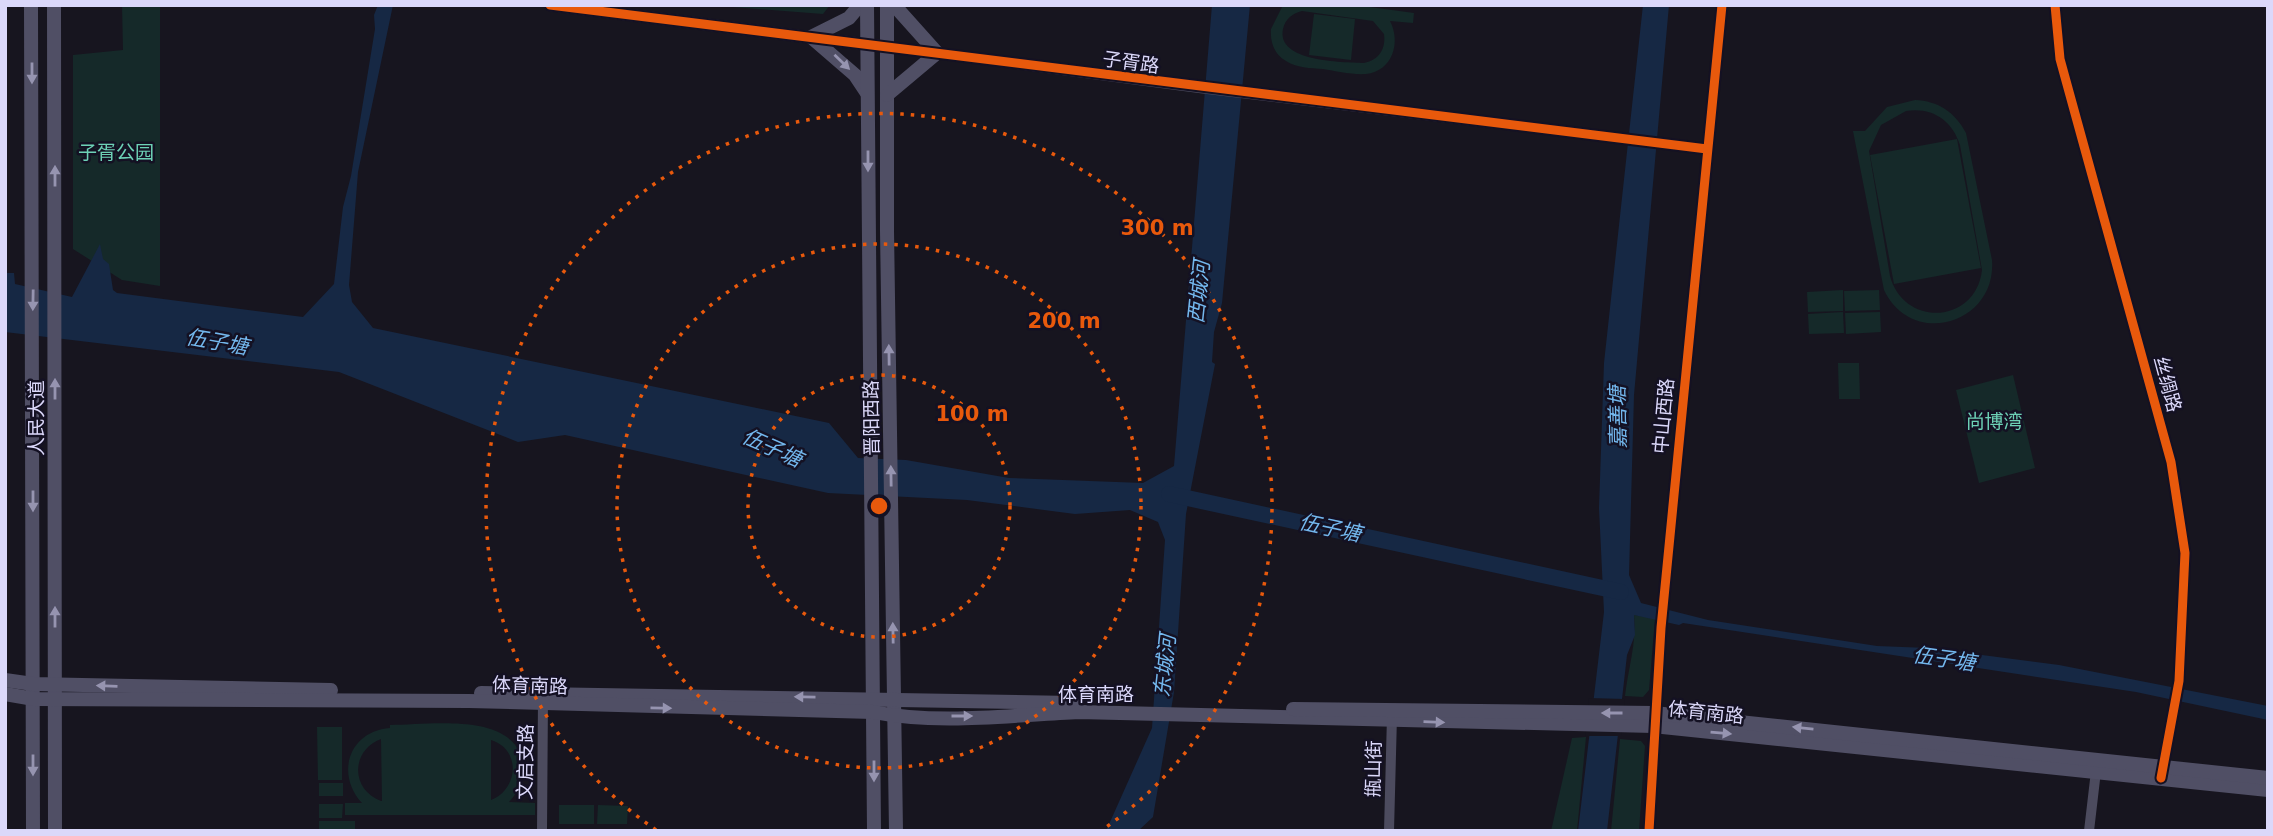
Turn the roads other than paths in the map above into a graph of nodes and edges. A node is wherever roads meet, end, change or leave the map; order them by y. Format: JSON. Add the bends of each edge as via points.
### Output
{"nodes":[{"id":1,"x":32,"y":5,"type":"edge"},
{"id":2,"x":54,"y":5,"type":"edge"},
{"id":3,"x":550,"y":5,"type":"edge"},
{"id":4,"x":860,"y":5,"type":"edge"},
{"id":5,"x":867,"y":5,"type":"edge"},
{"id":6,"x":887,"y":5,"type":"edge"},
{"id":7,"x":894,"y":5,"type":"edge"},
{"id":8,"x":1722,"y":5,"type":"edge"},
{"id":9,"x":2055,"y":5,"type":"edge"},
{"id":10,"x":811,"y":37,"type":"junction"},
{"id":11,"x":867,"y":44,"type":"junction"},
{"id":12,"x":888,"y":47,"type":"junction"},
{"id":13,"x":937,"y":53,"type":"junction"},
{"id":14,"x":867,"y":93,"type":"junction"},
{"id":15,"x":887,"y":95,"type":"junction"},
{"id":16,"x":1707,"y":149,"type":"junction"},
{"id":17,"x":5,"y":680,"type":"edge"},
{"id":18,"x":34,"y":692,"type":"junction"},
{"id":19,"x":55,"y":692,"type":"junction"},
{"id":20,"x":5,"y":694,"type":"edge"},
{"id":21,"x":543,"y":700,"type":"junction"},
{"id":22,"x":873,"y":705,"type":"junction"},
{"id":23,"x":894,"y":709,"type":"junction"},
{"id":24,"x":1392,"y":715,"type":"junction"},
{"id":25,"x":1654,"y":719,"type":"junction"},
{"id":26,"x":2096,"y":771,"type":"junction"},
{"id":27,"x":2162,"y":772,"type":"junction"},
{"id":28,"x":2268,"y":778,"type":"edge"},
{"id":29,"x":2268,"y":790,"type":"edge"},
{"id":30,"x":33,"y":831,"type":"edge"},
{"id":31,"x":55,"y":831,"type":"edge"},
{"id":32,"x":542,"y":831,"type":"edge"},
{"id":33,"x":874,"y":831,"type":"edge"},
{"id":34,"x":896,"y":831,"type":"edge"},
{"id":35,"x":1389,"y":831,"type":"edge"},
{"id":36,"x":1649,"y":831,"type":"edge"},
{"id":37,"x":2089,"y":831,"type":"edge"}],
"edges":[{"from":1,"to":18,"type":"main road","name":"人民大道","one_way":true},
{"from":19,"to":2,"type":"main road","name":"人民大道","one_way":true},
{"from":3,"to":10,"type":"street","name":"子胥路"},
{"from":4,"to":10,"type":"main road","via":[[849,18]]},
{"from":5,"to":11,"type":"main road","name":"晋阳西路"},
{"from":6,"to":12,"type":"main road","name":"晋阳西路"},
{"from":7,"to":13,"type":"main road"},
{"from":8,"to":16,"type":"street","name":"中山西路"},
{"from":9,"to":27,"type":"street","name":"丝绸路","via":[[2060,59],[2171,462],[2185,553],[2179,681]]},
{"from":10,"to":11,"type":"street","name":"子胥路"},
{"from":10,"to":14,"type":"main road","one_way":true,"via":[[836,56]]},
{"from":11,"to":12,"type":"street","name":"子胥路"},
{"from":11,"to":14,"type":"main road","name":"晋阳西路"},
{"from":12,"to":13,"type":"street","name":"子胥路"},
{"from":12,"to":15,"type":"main road","name":"晋阳西路"},
{"from":13,"to":15,"type":"main road"},
{"from":13,"to":16,"type":"street","name":"子胥路"},
{"from":14,"to":22,"type":"main road","name":"晋阳西路","one_way":true},
{"from":23,"to":15,"type":"main road","name":"晋阳西路","one_way":true},
{"from":16,"to":25,"type":"street","name":"中山西路"},
{"from":17,"to":18,"type":"main road","name":"体育南路"},
{"from":18,"to":19,"type":"main road","name":"体育南路"},
{"from":18,"to":20,"type":"main road","name":"体育南路"},
{"from":18,"to":30,"type":"main road","name":"人民大道","one_way":true},
{"from":19,"to":21,"type":"main road","name":"体育南路"},
{"from":19,"to":31,"type":"main road","name":"人民大道"},
{"from":21,"to":22,"type":"main road","name":"体育南路"},
{"from":21,"to":32,"type":"street","name":"文启支路"},
{"from":22,"to":23,"type":"main road","name":"体育南路"},
{"from":22,"to":33,"type":"main road","name":"晋阳西路","one_way":true},
{"from":23,"to":24,"type":"main road","name":"体育南路","via":[[1123,708]]},
{"from":23,"to":34,"type":"main road","name":"晋阳西路"},
{"from":24,"to":25,"type":"main road","name":"体育南路"},
{"from":24,"to":35,"type":"street","name":"甁山街"},
{"from":25,"to":26,"type":"main road","name":"体育南路","one_way":true},
{"from":27,"to":25,"type":"main road","name":"体育南路","one_way":true},
{"from":25,"to":36,"type":"street","name":"中山西路"},
{"from":26,"to":27,"type":"main road","name":"体育南路"},
{"from":26,"to":37,"type":"street"},
{"from":27,"to":28,"type":"main road","name":"体育南路"},
{"from":27,"to":29,"type":"main road","name":"体育南路"}]}
